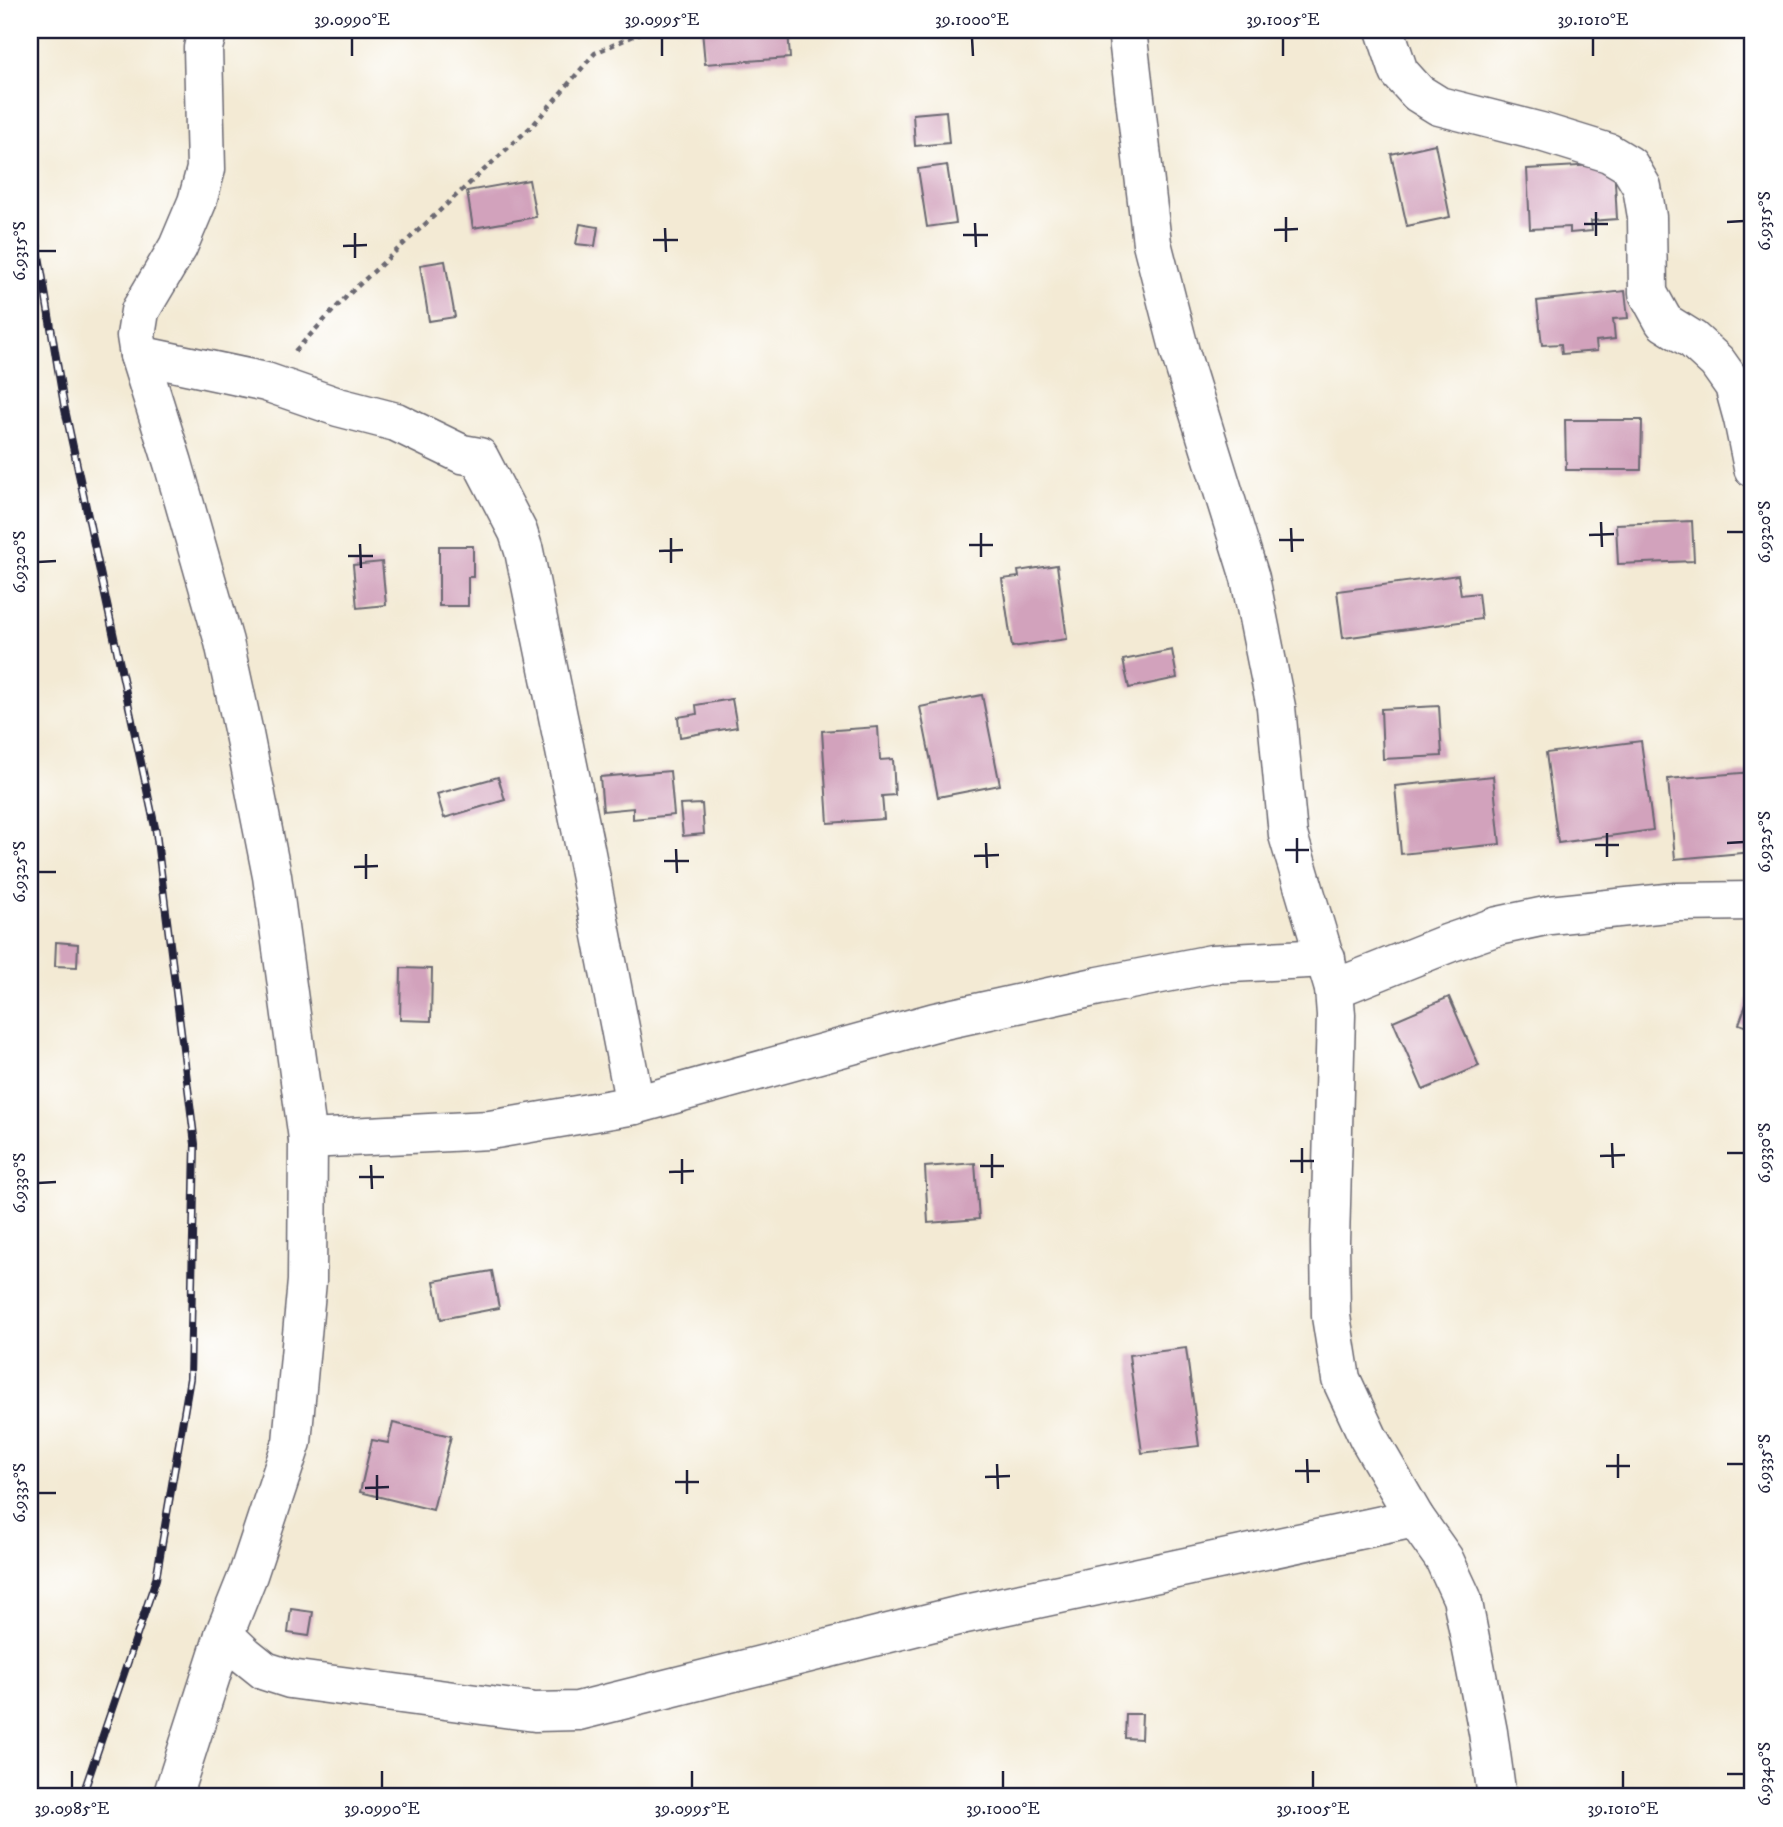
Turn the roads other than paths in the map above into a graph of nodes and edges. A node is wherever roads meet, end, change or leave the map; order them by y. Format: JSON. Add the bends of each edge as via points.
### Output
{"nodes":[{"id":1,"x":208,"y":30,"type":"edge"},
{"id":2,"x":1127,"y":30,"type":"edge"},
{"id":3,"x":1385,"y":30,"type":"edge"},
{"id":4,"x":139,"y":355,"type":"junction"},
{"id":5,"x":1753,"y":468,"type":"edge"},
{"id":6,"x":1753,"y":901,"type":"edge"},
{"id":7,"x":1330,"y":974,"type":"junction"},
{"id":8,"x":635,"y":1105,"type":"junction"},
{"id":9,"x":307,"y":1139,"type":"junction"},
{"id":10,"x":1415,"y":1518,"type":"junction"},
{"id":11,"x":224,"y":1635,"type":"junction"},
{"id":12,"x":172,"y":1797,"type":"edge"},
{"id":13,"x":1497,"y":1797,"type":"edge"}],
"edges":[{"from":1,"to":4,"type":"street","via":[[204,48],[206,169],[178,247],[140,311]]},
{"from":2,"to":7,"type":"street","via":[[1152,243],[1180,352],[1250,578],[1276,707],[1288,835]]},
{"from":3,"to":5,"type":"street","via":[[1399,72],[1418,93],[1439,106],[1609,153],[1629,165],[1642,187],[1647,217],[1648,293],[1664,322],[1693,340],[1734,386]]},
{"from":4,"to":8,"type":"street","via":[[266,382],[396,422],[462,454],[479,457],[524,551]]},
{"from":4,"to":9,"type":"street","via":[[224,642],[243,729],[272,876]]},
{"from":6,"to":7,"type":"street","via":[[1676,902],[1550,915]]},
{"from":7,"to":8,"type":"street","via":[[1213,964],[935,1022]]},
{"from":7,"to":10,"type":"street","via":[[1336,1016],[1331,1316],[1341,1379]]},
{"from":8,"to":9,"type":"street","via":[[490,1130]]},
{"from":9,"to":11,"type":"street","via":[[307,1281],[292,1442]]},
{"from":10,"to":11,"type":"street","via":[[961,1615],[578,1711],[535,1712],[290,1679],[265,1671]]},
{"from":10,"to":13,"type":"street","via":[[1444,1559],[1462,1598]]},
{"from":11,"to":12,"type":"street"}]}
